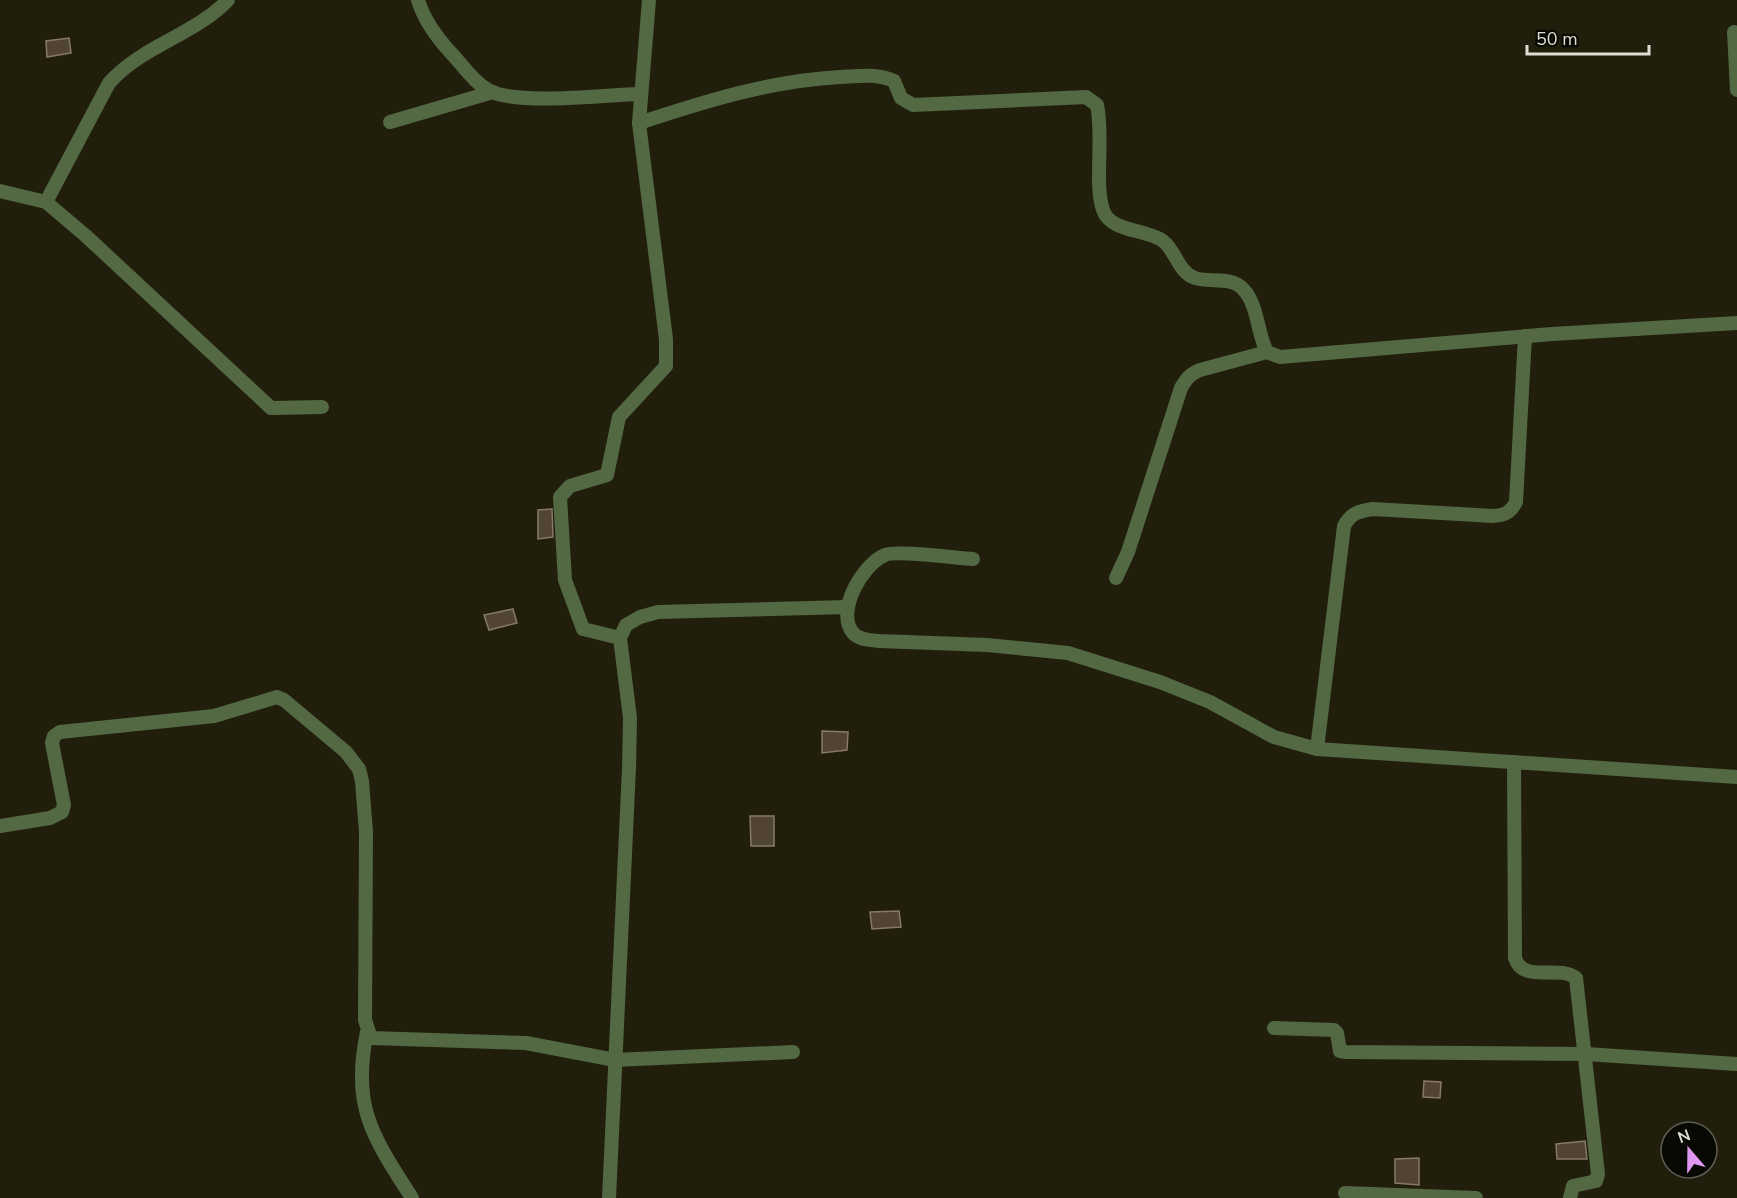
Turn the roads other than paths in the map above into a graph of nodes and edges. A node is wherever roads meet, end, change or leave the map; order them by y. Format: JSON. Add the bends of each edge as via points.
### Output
{"nodes":[{"id":1,"x":228,"y":0,"type":"edge"},
{"id":2,"x":418,"y":0,"type":"edge"},
{"id":3,"x":649,"y":0,"type":"edge"},
{"id":4,"x":1734,"y":32,"type":"dead end"},
{"id":5,"x":1737,"y":90,"type":"edge"},
{"id":6,"x":493,"y":92,"type":"junction"},
{"id":7,"x":640,"y":94,"type":"junction"},
{"id":8,"x":390,"y":122,"type":"dead end"},
{"id":9,"x":639,"y":123,"type":"junction"},
{"id":10,"x":0,"y":191,"type":"edge"},
{"id":11,"x":46,"y":202,"type":"junction"},
{"id":12,"x":1737,"y":323,"type":"edge"},
{"id":13,"x":1525,"y":336,"type":"junction"},
{"id":14,"x":1267,"y":352,"type":"junction"},
{"id":15,"x":322,"y":407,"type":"dead end"},
{"id":16,"x":973,"y":559,"type":"dead end"},
{"id":17,"x":1116,"y":578,"type":"dead end"},
{"id":18,"x":848,"y":608,"type":"junction"},
{"id":19,"x":620,"y":638,"type":"junction"},
{"id":20,"x":1317,"y":749,"type":"junction"},
{"id":21,"x":1514,"y":762,"type":"junction"},
{"id":22,"x":1737,"y":777,"type":"edge"},
{"id":23,"x":0,"y":826,"type":"edge"},
{"id":24,"x":1274,"y":1028,"type":"dead end"},
{"id":25,"x":367,"y":1032,"type":"junction"},
{"id":26,"x":794,"y":1052,"type":"dead end"},
{"id":27,"x":1586,"y":1054,"type":"junction"},
{"id":28,"x":615,"y":1060,"type":"junction"},
{"id":29,"x":1737,"y":1064,"type":"edge"},
{"id":30,"x":1346,"y":1193,"type":"dead end"},
{"id":31,"x":412,"y":1198,"type":"edge"},
{"id":32,"x":609,"y":1198,"type":"edge"},
{"id":33,"x":1476,"y":1198,"type":"edge"},
{"id":34,"x":1570,"y":1198,"type":"edge"}],
"edges":[{"from":1,"to":11,"type":"street","via":[[214,13],[141,54],[109,83]]},
{"from":2,"to":6,"type":"street","via":[[449,51],[477,82]]},
{"from":3,"to":7,"type":"street"},
{"from":4,"to":5,"type":"street"},
{"from":6,"to":7,"type":"street","via":[[525,98]]},
{"from":6,"to":8,"type":"street"},
{"from":7,"to":9,"type":"street"},
{"from":9,"to":14,"type":"street","via":[[775,83],[869,75],[894,81],[901,98],[913,105],[1086,98],[1097,105],[1101,122],[1104,213],[1115,224],[1163,241],[1182,269],[1194,278],[1241,286],[1250,297],[1259,338]]},
{"from":9,"to":19,"type":"street","via":[[666,366],[619,417],[607,475],[570,486],[560,497],[565,580],[583,629]]},
{"from":10,"to":11,"type":"street"},
{"from":11,"to":15,"type":"street","via":[[271,408]]},
{"from":12,"to":13,"type":"street"},
{"from":13,"to":14,"type":"street","via":[[1280,357]]},
{"from":13,"to":20,"type":"street","via":[[1516,502],[1511,511],[1493,516],[1373,509],[1358,511],[1344,526]]},
{"from":14,"to":17,"type":"street","via":[[1200,370],[1186,379]]},
{"from":16,"to":18,"type":"street","via":[[887,554],[869,564],[858,578]]},
{"from":18,"to":19,"type":"street","via":[[678,609],[640,617],[627,625]]},
{"from":18,"to":20,"type":"street","via":[[849,625],[861,638],[1068,653],[1160,682],[1210,702],[1274,737]]},
{"from":19,"to":28,"type":"street","via":[[630,718]]},
{"from":20,"to":21,"type":"street"},
{"from":21,"to":22,"type":"street"},
{"from":21,"to":27,"type":"street","via":[[1515,958],[1525,972],[1568,973],[1576,978]]},
{"from":23,"to":25,"type":"street","via":[[50,818],[62,812],[52,743],[60,732],[214,716],[270,698],[284,700],[346,752],[359,769],[366,832]]},
{"from":24,"to":27,"type":"street","via":[[1334,1030],[1340,1051],[1346,1052]]},
{"from":25,"to":28,"type":"street","via":[[378,1041],[526,1043]]},
{"from":25,"to":31,"type":"street","via":[[360,1075],[366,1114],[373,1136]]},
{"from":26,"to":28,"type":"street"},
{"from":27,"to":29,"type":"street"},
{"from":27,"to":34,"type":"street","via":[[1598,1174],[1596,1181],[1574,1186]]},
{"from":28,"to":32,"type":"street"},
{"from":30,"to":33,"type":"street"}]}
